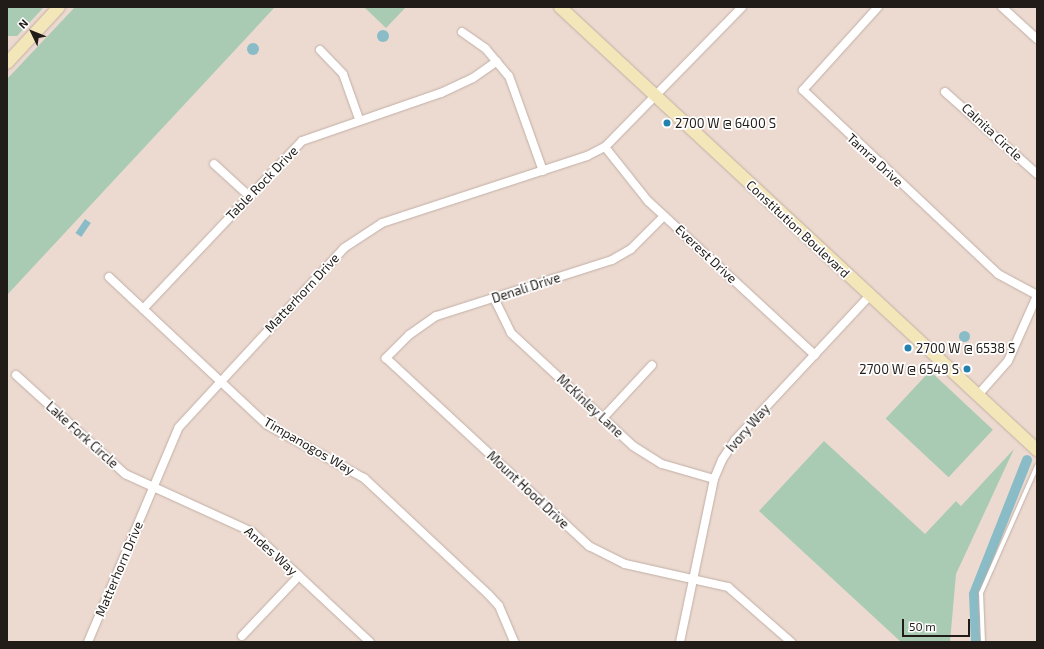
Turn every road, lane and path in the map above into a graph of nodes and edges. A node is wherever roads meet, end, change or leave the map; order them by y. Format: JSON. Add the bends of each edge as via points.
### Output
{"nodes":[{"id":1,"x":60,"y":7,"type":"edge"},
{"id":2,"x":560,"y":7,"type":"edge"},
{"id":3,"x":742,"y":7,"type":"edge"},
{"id":4,"x":878,"y":7,"type":"edge"},
{"id":5,"x":1002,"y":7,"type":"edge"},
{"id":6,"x":462,"y":32,"type":"dead end"},
{"id":7,"x":1037,"y":39,"type":"edge"},
{"id":8,"x":320,"y":50,"type":"dead end"},
{"id":9,"x":497,"y":61,"type":"junction"},
{"id":10,"x":7,"y":63,"type":"edge"},
{"id":11,"x":945,"y":92,"type":"dead end"},
{"id":12,"x":657,"y":97,"type":"junction"},
{"id":13,"x":359,"y":119,"type":"junction"},
{"id":14,"x":605,"y":147,"type":"junction"},
{"id":15,"x":214,"y":164,"type":"dead end"},
{"id":16,"x":543,"y":171,"type":"junction"},
{"id":17,"x":1037,"y":174,"type":"edge"},
{"id":18,"x":249,"y":196,"type":"junction"},
{"id":19,"x":664,"y":216,"type":"junction"},
{"id":20,"x":109,"y":277,"type":"dead end"},
{"id":21,"x":870,"y":295,"type":"junction"},
{"id":22,"x":1037,"y":295,"type":"edge"},
{"id":23,"x":494,"y":298,"type":"junction"},
{"id":24,"x":143,"y":310,"type":"junction"},
{"id":25,"x":815,"y":355,"type":"junction"},
{"id":26,"x":386,"y":358,"type":"joint"},
{"id":27,"x":652,"y":365,"type":"dead end"},
{"id":28,"x":16,"y":375,"type":"dead end"},
{"id":29,"x":220,"y":381,"type":"junction"},
{"id":30,"x":978,"y":395,"type":"junction"},
{"id":31,"x":603,"y":418,"type":"junction"},
{"id":32,"x":1037,"y":450,"type":"edge"},
{"id":33,"x":1037,"y":466,"type":"edge"},
{"id":34,"x":714,"y":479,"type":"junction"},
{"id":35,"x":153,"y":488,"type":"junction"},
{"id":36,"x":299,"y":576,"type":"junction"},
{"id":37,"x":694,"y":579,"type":"junction"},
{"id":38,"x":242,"y":636,"type":"dead end"},
{"id":39,"x":88,"y":642,"type":"edge"},
{"id":40,"x":370,"y":642,"type":"edge"},
{"id":41,"x":514,"y":642,"type":"edge"},
{"id":42,"x":680,"y":642,"type":"edge"},
{"id":43,"x":791,"y":642,"type":"edge"},
{"id":44,"x":983,"y":642,"type":"edge"}],
"edges":[{"from":1,"to":10,"type":"main road"},
{"from":2,"to":12,"type":"main road","name":"Constitution Boulevard"},
{"from":3,"to":12,"type":"street","name":"Matterhorn Drive"},
{"from":4,"to":22,"type":"street","name":"Tamra Drive","via":[[803,90],[998,274]]},
{"from":5,"to":7,"type":"street"},
{"from":6,"to":9,"type":"street"},
{"from":8,"to":13,"type":"street","via":[[343,74]]},
{"from":9,"to":13,"type":"street","name":"Table Rock Drive","via":[[473,78],[441,93]]},
{"from":9,"to":16,"type":"street","via":[[515,90]]},
{"from":11,"to":17,"type":"street","name":"Calnita Circle"},
{"from":12,"to":14,"type":"street","name":"Matterhorn Drive"},
{"from":12,"to":21,"type":"main road","name":"Constitution Boulevard"},
{"from":13,"to":18,"type":"street","name":"Table Rock Drive","via":[[302,141]]},
{"from":14,"to":16,"type":"street","name":"Matterhorn Drive"},
{"from":14,"to":19,"type":"street","name":"Everest Drive","via":[[633,184]]},
{"from":15,"to":18,"type":"street"},
{"from":16,"to":29,"type":"street","name":"Matterhorn Drive","via":[[366,230],[344,248]]},
{"from":18,"to":24,"type":"street","name":"Table Rock Drive"},
{"from":19,"to":23,"type":"street","name":"Denali Drive","via":[[631,249],[612,260]]},
{"from":19,"to":25,"type":"street","name":"Everest Drive"},
{"from":20,"to":24,"type":"street","name":"Timpanogos Way"},
{"from":21,"to":25,"type":"street","name":"Ivory Way"},
{"from":21,"to":30,"type":"main road","name":"Constitution Boulevard"},
{"from":22,"to":30,"type":"street","via":[[1008,361]]},
{"from":23,"to":26,"type":"street","name":"Denali Drive","via":[[421,324]]},
{"from":23,"to":31,"type":"street","name":"McKinley Lane","via":[[512,333]]},
{"from":24,"to":29,"type":"street","name":"Timpanogos Way"},
{"from":25,"to":34,"type":"street","name":"Ivory Way","via":[[735,440]]},
{"from":26,"to":37,"type":"street","name":"Mount Hood Drive","via":[[589,546],[625,564]]},
{"from":27,"to":31,"type":"street"},
{"from":28,"to":35,"type":"street","name":"Lake Fork Circle","via":[[116,468]]},
{"from":29,"to":35,"type":"street","name":"Matterhorn Drive","via":[[179,427]]},
{"from":29,"to":41,"type":"street","name":"Timpanogos Way","via":[[267,424],[364,478],[499,606]]},
{"from":30,"to":32,"type":"main road","name":"Constitution Boulevard"},
{"from":31,"to":34,"type":"street","name":"McKinley Lane","via":[[646,456]]},
{"from":33,"to":44,"type":"lane","via":[[981,593]]},
{"from":34,"to":37,"type":"street","name":"Ivory Way"},
{"from":35,"to":36,"type":"street","name":"Andes Way","via":[[241,525]]},
{"from":35,"to":39,"type":"street","name":"Matterhorn Drive"},
{"from":36,"to":38,"type":"street"},
{"from":36,"to":40,"type":"street","name":"Andes Way"},
{"from":37,"to":42,"type":"street","name":"Ivory Way"},
{"from":37,"to":43,"type":"street","name":"Mount Hood Drive","via":[[722,584],[738,592]]}]}
